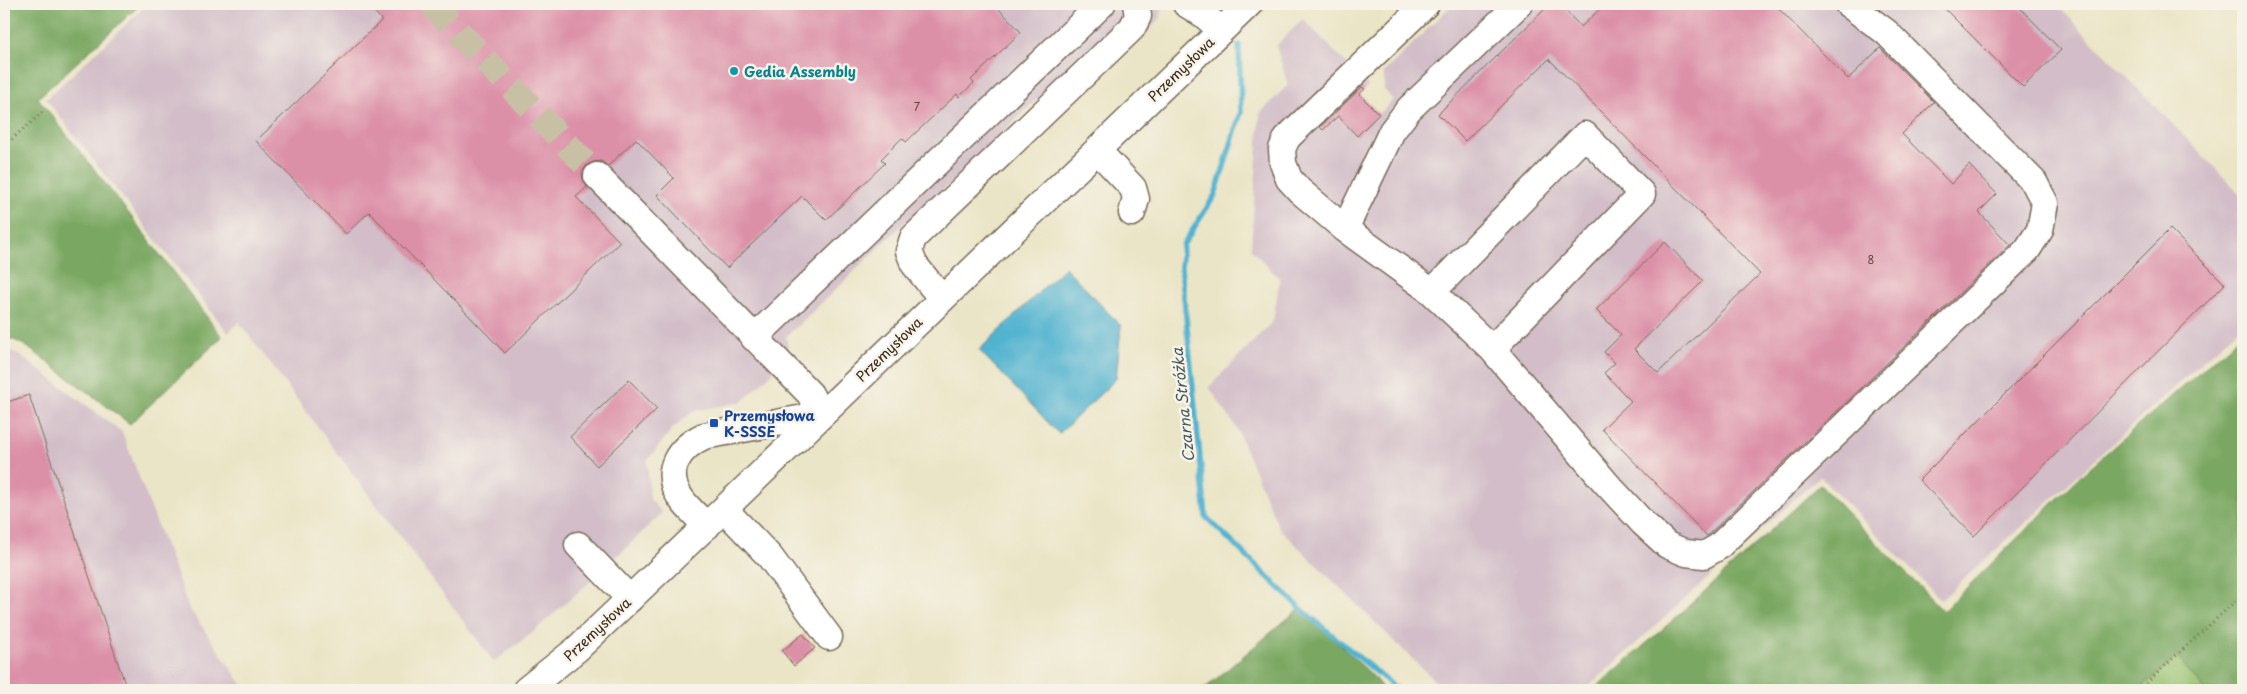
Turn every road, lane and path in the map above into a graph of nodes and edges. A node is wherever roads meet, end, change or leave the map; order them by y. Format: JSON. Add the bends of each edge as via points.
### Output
{"nodes":[{"id":1,"x":1102,"y":4,"type":"edge"},
{"id":2,"x":1136,"y":4,"type":"edge"},
{"id":3,"x":1186,"y":4,"type":"edge"},
{"id":4,"x":1249,"y":4,"type":"edge"},
{"id":5,"x":1426,"y":4,"type":"edge"},
{"id":6,"x":1519,"y":4,"type":"edge"},
{"id":7,"x":1848,"y":4,"type":"edge"},
{"id":8,"x":1221,"y":30,"type":"junction"},
{"id":9,"x":43,"y":112,"type":"dead end"},
{"id":10,"x":4,"y":146,"type":"edge"},
{"id":11,"x":1097,"y":150,"type":"junction"},
{"id":12,"x":598,"y":176,"type":"tunnel mouth"},
{"id":13,"x":1132,"y":213,"type":"dead end"},
{"id":14,"x":1345,"y":229,"type":"junction"},
{"id":15,"x":1432,"y":292,"type":"junction"},
{"id":16,"x":942,"y":299,"type":"junction"},
{"id":17,"x":754,"y":338,"type":"junction"},
{"id":18,"x":1492,"y":349,"type":"junction"},
{"id":19,"x":822,"y":415,"type":"junction"},
{"id":20,"x":716,"y":518,"type":"junction"},
{"id":21,"x":578,"y":545,"type":"dead end"},
{"id":22,"x":2243,"y":594,"type":"edge"},
{"id":23,"x":630,"y":599,"type":"junction"},
{"id":24,"x":829,"y":638,"type":"dead end"},
{"id":25,"x":526,"y":690,"type":"edge"},
{"id":26,"x":2139,"y":690,"type":"edge"}],
"edges":[{"from":1,"to":17,"type":"street"},
{"from":2,"to":16,"type":"street","via":[[1138,16],[1132,28],[913,238],[909,251],[914,264]]},
{"from":3,"to":8,"type":"street"},
{"from":4,"to":8,"type":"street","name":"Przemysłowa"},
{"from":5,"to":14,"type":"street","via":[[1287,138],[1282,149],[1289,179]]},
{"from":6,"to":14,"type":"street","via":[[1409,109],[1392,131]]},
{"from":7,"to":18,"type":"street","via":[[1886,32],[2034,182],[2045,203],[2040,230],[2020,257],[1718,547],[1704,555],[1686,553],[1668,545],[1644,523],[1606,484]]},
{"from":8,"to":11,"type":"street","name":"Przemysłowa"},
{"from":9,"to":10,"type":"path"},
{"from":11,"to":13,"type":"street","via":[[1133,188],[1136,199]]},
{"from":11,"to":16,"type":"street","name":"Przemysłowa"},
{"from":12,"to":17,"type":"street"},
{"from":14,"to":15,"type":"street"},
{"from":15,"to":18,"type":"street"},
{"from":15,"to":18,"type":"street","via":[[1585,135],[1642,194]]},
{"from":16,"to":19,"type":"street","name":"Przemysłowa"},
{"from":17,"to":19,"type":"street","via":[[810,394]]},
{"from":19,"to":20,"type":"street","name":"Przemysłowa"},
{"from":19,"to":20,"type":"street","via":[[704,436],[687,446],[675,462],[672,474],[675,489],[682,500]]},
{"from":20,"to":23,"type":"street","name":"Przemysłowa"},
{"from":20,"to":24,"type":"street","via":[[770,557]]},
{"from":21,"to":23,"type":"street"},
{"from":22,"to":26,"type":"path"},
{"from":23,"to":25,"type":"street","name":"Przemysłowa","via":[[577,649]]}]}
